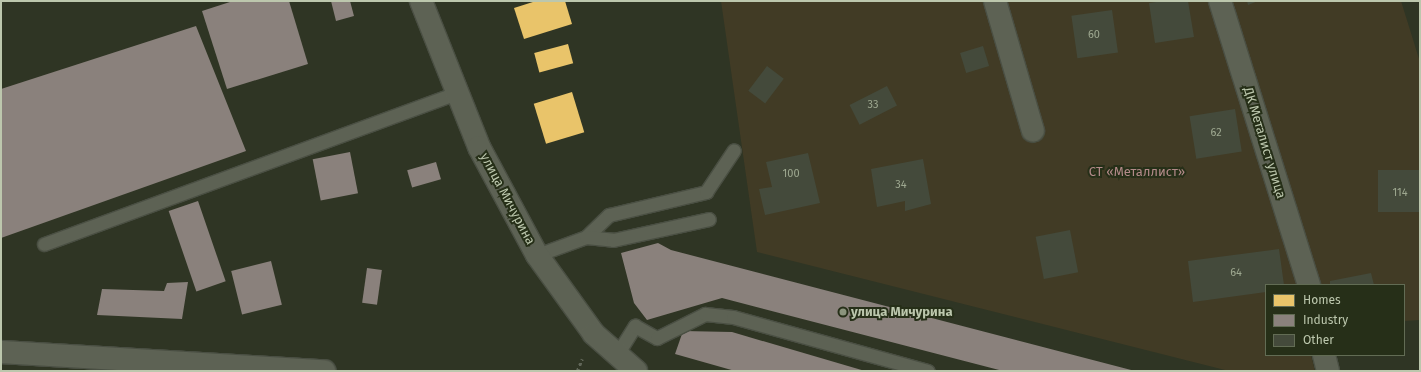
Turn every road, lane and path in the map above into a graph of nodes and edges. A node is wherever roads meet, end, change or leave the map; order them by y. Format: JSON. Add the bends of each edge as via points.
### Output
{"nodes":[{"id":1,"x":421,"y":1,"type":"edge"},
{"id":2,"x":995,"y":1,"type":"edge"},
{"id":3,"x":1220,"y":1,"type":"edge"},
{"id":4,"x":456,"y":93,"type":"junction"},
{"id":5,"x":1034,"y":131,"type":"dead end"},
{"id":6,"x":734,"y":150,"type":"dead end"},
{"id":7,"x":709,"y":219,"type":"dead end"},
{"id":8,"x":586,"y":237,"type":"junction"},
{"id":9,"x":44,"y":244,"type":"dead end"},
{"id":10,"x":537,"y":254,"type":"junction"},
{"id":11,"x":1309,"y":284,"type":"edge"},
{"id":12,"x":1,"y":352,"type":"edge"},
{"id":13,"x":616,"y":356,"type":"junction"},
{"id":14,"x":1324,"y":356,"type":"edge"},
{"id":15,"x":324,"y":371,"type":"edge"},
{"id":16,"x":636,"y":371,"type":"edge"},
{"id":17,"x":928,"y":371,"type":"edge"},
{"id":18,"x":1328,"y":371,"type":"edge"}],
"edges":[{"from":1,"to":4,"type":"street","name":"улица Мичурина"},
{"from":2,"to":5,"type":"street"},
{"from":3,"to":11,"type":"street","name":"ДК Металист улица"},
{"from":4,"to":9,"type":"lane"},
{"from":4,"to":10,"type":"street","name":"улица Мичурина","via":[[479,147]]},
{"from":6,"to":8,"type":"lane","via":[[706,192],[608,215]]},
{"from":7,"to":8,"type":"lane","via":[[613,240]]},
{"from":8,"to":10,"type":"lane"},
{"from":10,"to":13,"type":"street","name":"улица Мичурина","via":[[594,334]]},
{"from":12,"to":15,"type":"street"},
{"from":13,"to":16,"type":"street","name":"улица Мичурина"},
{"from":13,"to":17,"type":"lane","via":[[634,326],[657,338],[705,314],[733,317]]},
{"from":14,"to":18,"type":"street"}]}
